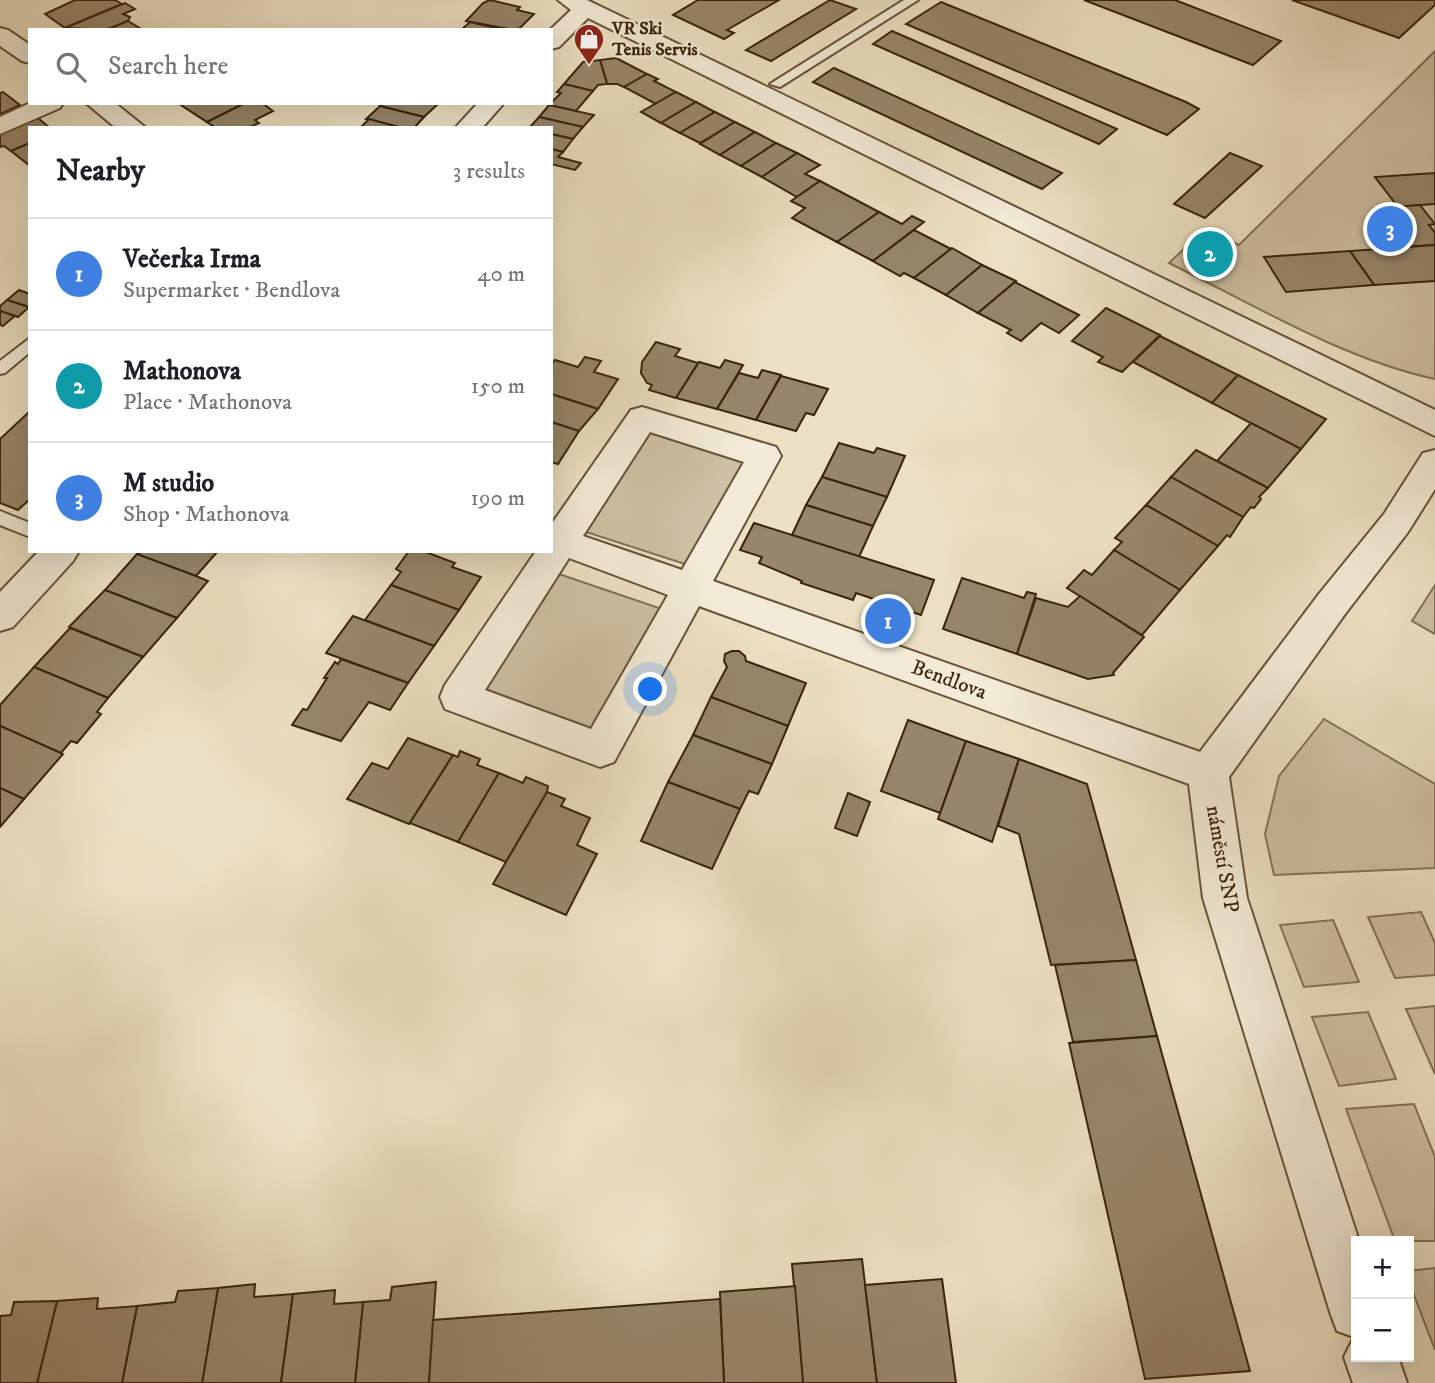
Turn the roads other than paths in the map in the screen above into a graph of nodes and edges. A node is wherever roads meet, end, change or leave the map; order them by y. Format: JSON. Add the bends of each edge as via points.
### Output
{"nodes":[{"id":1,"x":912,"y":0,"type":"edge"},
{"id":2,"x":577,"y":4,"type":"edge"},
{"id":3,"x":0,"y":35,"type":"edge"},
{"id":4,"x":553,"y":39,"type":"edge"},
{"id":5,"x":28,"y":55,"type":"edge"},
{"id":6,"x":776,"y":84,"type":"dead end"},
{"id":7,"x":47,"y":105,"type":"edge"},
{"id":8,"x":101,"y":105,"type":"edge"},
{"id":9,"x":490,"y":105,"type":"edge"},
{"id":10,"x":0,"y":126,"type":"edge"},
{"id":11,"x":130,"y":126,"type":"edge"},
{"id":12,"x":470,"y":126,"type":"edge"},
{"id":13,"x":28,"y":345,"type":"edge"},
{"id":14,"x":0,"y":369,"type":"edge"},
{"id":15,"x":1435,"y":424,"type":"edge"},
{"id":16,"x":1435,"y":462,"type":"edge"},
{"id":17,"x":0,"y":518,"type":"edge"},
{"id":18,"x":28,"y":529,"type":"edge"},
{"id":19,"x":556,"y":540,"type":"edge"},
{"id":20,"x":59,"y":553,"type":"edge"},
{"id":21,"x":548,"y":553,"type":"edge"},
{"id":22,"x":691,"y":588,"type":"junction"},
{"id":23,"x":0,"y":616,"type":"edge"},
{"id":24,"x":1208,"y":773,"type":"junction"},
{"id":25,"x":1352,"y":1299,"type":"edge"},
{"id":26,"x":1373,"y":1362,"type":"edge"},
{"id":27,"x":1380,"y":1383,"type":"edge"}],
"edges":[{"from":1,"to":6,"type":"lane"},
{"from":2,"to":4,"type":"street"},
{"from":2,"to":15,"type":"street"},
{"from":3,"to":5,"type":"street"},
{"from":7,"to":10,"type":"street"},
{"from":8,"to":11,"type":"street"},
{"from":9,"to":12,"type":"street"},
{"from":13,"to":14,"type":"lane"},
{"from":16,"to":24,"type":"street","via":[[1396,523]]},
{"from":17,"to":18,"type":"lane"},
{"from":19,"to":22,"type":"street","name":"Bendlova"},
{"from":19,"to":22,"type":"street","via":[[642,418],[764,456]]},
{"from":20,"to":23,"type":"street"},
{"from":21,"to":22,"type":"street","via":[[459,696],[600,750]]},
{"from":22,"to":24,"type":"street","name":"Bendlova"},
{"from":24,"to":25,"type":"street","name":"náměstí SNP","via":[[1225,898]]},
{"from":26,"to":27,"type":"street"}]}
